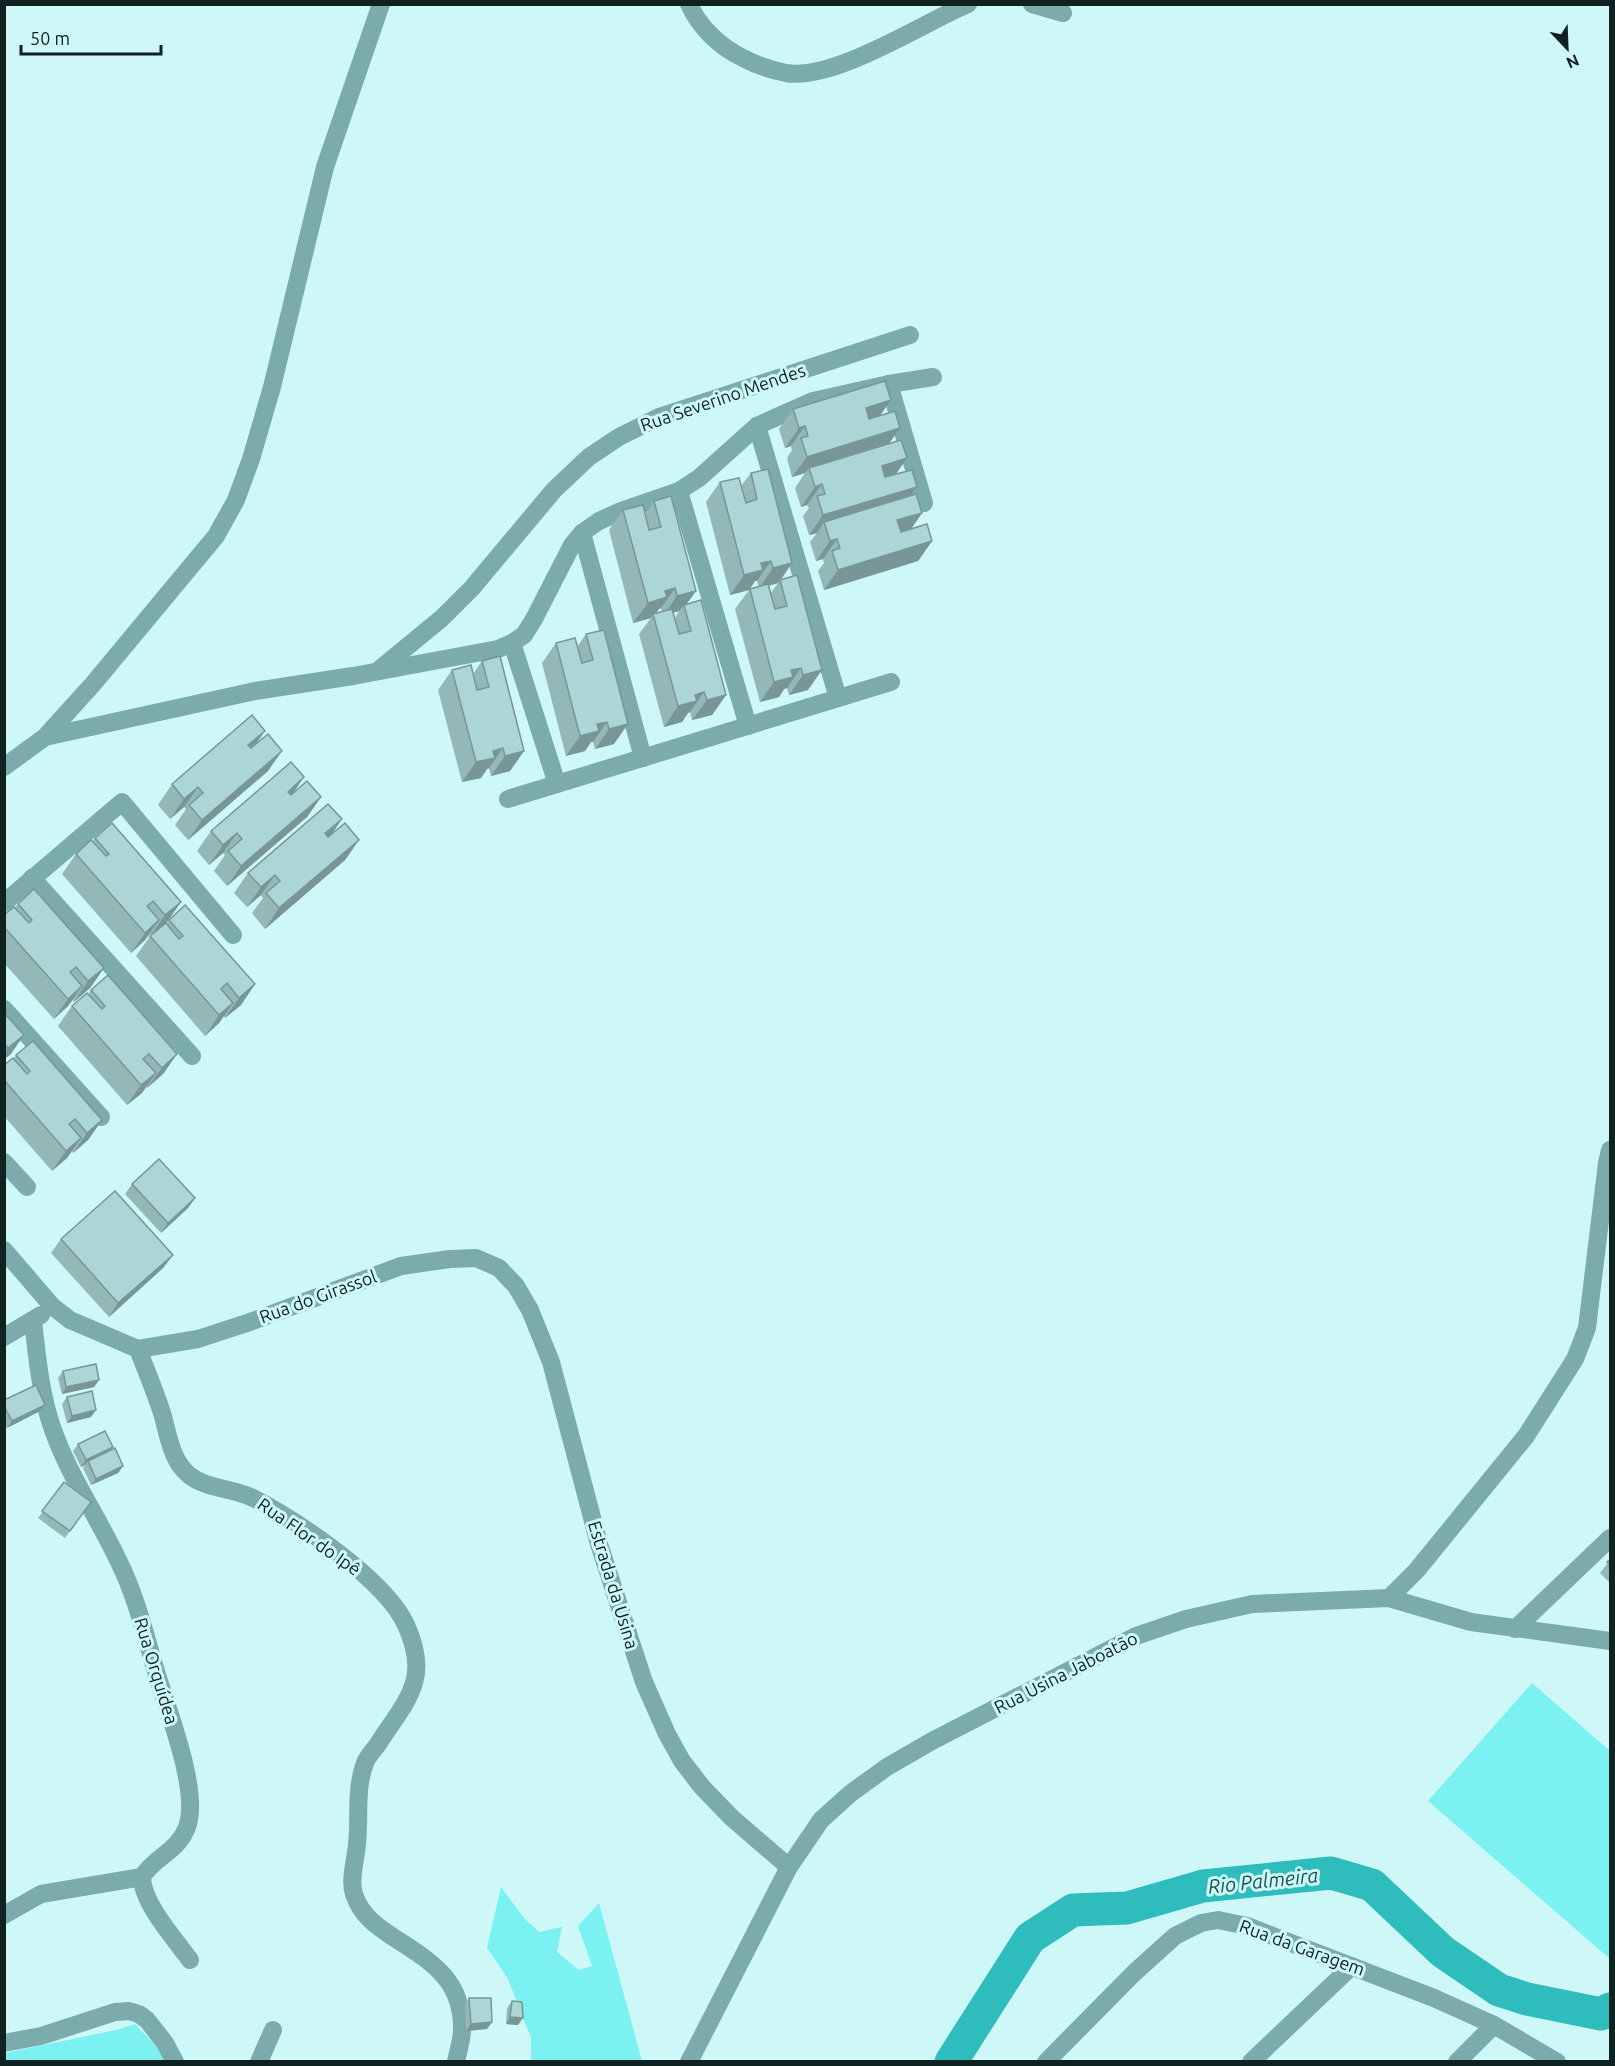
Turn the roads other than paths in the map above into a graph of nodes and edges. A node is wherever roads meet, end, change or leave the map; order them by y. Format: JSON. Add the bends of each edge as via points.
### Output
{"nodes":[{"id":1,"x":381,"y":4,"type":"edge"},
{"id":2,"x":689,"y":4,"type":"edge"},
{"id":3,"x":968,"y":4,"type":"edge"},
{"id":4,"x":1032,"y":4,"type":"edge"},
{"id":5,"x":1063,"y":14,"type":"dead end"},
{"id":6,"x":910,"y":335,"type":"dead end"},
{"id":7,"x":933,"y":377,"type":"dead end"},
{"id":8,"x":889,"y":384,"type":"junction"},
{"id":9,"x":757,"y":426,"type":"junction"},
{"id":10,"x":679,"y":492,"type":"junction"},
{"id":11,"x":924,"y":503,"type":"dead end"},
{"id":12,"x":582,"y":533,"type":"junction"},
{"id":13,"x":512,"y":643,"type":"junction"},
{"id":14,"x":376,"y":672,"type":"junction"},
{"id":15,"x":891,"y":682,"type":"dead end"},
{"id":16,"x":838,"y":698,"type":"junction"},
{"id":17,"x":748,"y":726,"type":"junction"},
{"id":18,"x":45,"y":737,"type":"junction"},
{"id":19,"x":643,"y":758,"type":"junction"},
{"id":20,"x":4,"y":767,"type":"edge"},
{"id":21,"x":558,"y":784,"type":"junction"},
{"id":22,"x":508,"y":799,"type":"dead end"},
{"id":23,"x":32,"y":878,"type":"junction"},
{"id":24,"x":4,"y":903,"type":"edge"},
{"id":25,"x":233,"y":934,"type":"dead end"},
{"id":26,"x":4,"y":1009,"type":"edge"},
{"id":27,"x":192,"y":1056,"type":"dead end"},
{"id":28,"x":101,"y":1117,"type":"edge"},
{"id":29,"x":1611,"y":1150,"type":"edge"},
{"id":30,"x":4,"y":1162,"type":"edge"},
{"id":31,"x":27,"y":1186,"type":"dead end"},
{"id":32,"x":4,"y":1250,"type":"edge"},
{"id":33,"x":499,"y":1268,"type":"joint"},
{"id":34,"x":52,"y":1306,"type":"junction"},
{"id":35,"x":33,"y":1321,"type":"junction"},
{"id":36,"x":4,"y":1337,"type":"edge"},
{"id":37,"x":138,"y":1349,"type":"junction"},
{"id":38,"x":1611,"y":1538,"type":"edge"},
{"id":39,"x":1389,"y":1598,"type":"junction"},
{"id":40,"x":1515,"y":1629,"type":"junction"},
{"id":41,"x":1611,"y":1641,"type":"edge"},
{"id":42,"x":789,"y":1867,"type":"junction"},
{"id":43,"x":142,"y":1877,"type":"junction"},
{"id":44,"x":4,"y":1914,"type":"edge"},
{"id":45,"x":190,"y":1960,"type":"dead end"},
{"id":46,"x":1352,"y":1966,"type":"junction"},
{"id":47,"x":1494,"y":2025,"type":"junction"},
{"id":48,"x":273,"y":2030,"type":"dead end"},
{"id":49,"x":4,"y":2043,"type":"edge"},
{"id":50,"x":175,"y":2061,"type":"edge"},
{"id":51,"x":259,"y":2061,"type":"edge"},
{"id":52,"x":456,"y":2061,"type":"edge"},
{"id":53,"x":689,"y":2061,"type":"edge"},
{"id":54,"x":1046,"y":2061,"type":"edge"},
{"id":55,"x":1251,"y":2061,"type":"edge"},
{"id":56,"x":1457,"y":2061,"type":"edge"},
{"id":57,"x":1557,"y":2061,"type":"edge"}],
"edges":[{"from":1,"to":18,"type":"street","via":[[325,167],[272,387],[236,500],[216,536],[188,571]]},
{"from":2,"to":3,"type":"street","via":[[711,36],[730,52],[758,66],[788,74],[825,70],[856,58]]},
{"from":4,"to":5,"type":"street"},
{"from":6,"to":14,"type":"street","name":"Rua Severino Mendes","via":[[659,417],[619,436],[589,457],[554,490],[450,610]]},
{"from":7,"to":8,"type":"street"},
{"from":8,"to":9,"type":"street","via":[[813,401]]},
{"from":8,"to":11,"type":"street"},
{"from":9,"to":10,"type":"street"},
{"from":9,"to":16,"type":"street"},
{"from":10,"to":12,"type":"street","via":[[621,511]]},
{"from":10,"to":17,"type":"street"},
{"from":12,"to":13,"type":"street","via":[[524,635]]},
{"from":12,"to":19,"type":"street"},
{"from":13,"to":14,"type":"street"},
{"from":13,"to":21,"type":"street"},
{"from":14,"to":18,"type":"street","via":[[255,691]]},
{"from":15,"to":16,"type":"street"},
{"from":16,"to":17,"type":"street"},
{"from":17,"to":19,"type":"street"},
{"from":18,"to":20,"type":"street"},
{"from":19,"to":21,"type":"street"},
{"from":21,"to":22,"type":"street"},
{"from":23,"to":24,"type":"street"},
{"from":23,"to":25,"type":"street","via":[[122,802]]},
{"from":23,"to":27,"type":"street"},
{"from":26,"to":28,"type":"street"},
{"from":29,"to":39,"type":"street","via":[[1587,1328],[1575,1359],[1526,1436],[1417,1570]]},
{"from":30,"to":31,"type":"street"},
{"from":32,"to":34,"type":"street"},
{"from":33,"to":37,"type":"street","name":"Rua do Girassol","via":[[476,1258],[401,1266],[198,1339]]},
{"from":33,"to":42,"type":"street","name":"Estrada da Usina","via":[[530,1310],[551,1362],[599,1544],[644,1682],[667,1734],[702,1786]]},
{"from":34,"to":35,"type":"street"},
{"from":34,"to":37,"type":"street","via":[[70,1320]]},
{"from":35,"to":36,"type":"street"},
{"from":35,"to":43,"type":"street","name":"Rua Orquídea","via":[[40,1382],[50,1423],[74,1479],[121,1565],[181,1751],[190,1815],[187,1828],[171,1851]]},
{"from":37,"to":52,"type":"street","name":"Rua Flor do Ipê","via":[[170,1444],[189,1475],[252,1498],[317,1538],[368,1577],[405,1622],[415,1650],[417,1673],[411,1692],[365,1761],[358,1800],[353,1891],[361,1910],[373,1923],[438,1967],[449,1982],[459,2003],[462,2031]]},
{"from":38,"to":40,"type":"street"},
{"from":39,"to":40,"type":"street","name":"Rua Usina Jaboatão","via":[[1433,1613]]},
{"from":39,"to":42,"type":"street","name":"Rua Usina Jaboatão","via":[[1252,1604],[1186,1619],[1136,1636],[887,1767],[821,1820]]},
{"from":40,"to":41,"type":"street","name":"Rua Usina Jaboatão"},
{"from":42,"to":53,"type":"street","name":"Rua Usina Jaboatão"},
{"from":43,"to":44,"type":"street","via":[[41,1894]]},
{"from":43,"to":45,"type":"street","via":[[153,1906]]},
{"from":46,"to":47,"type":"street","name":"Rua da Garagem"},
{"from":46,"to":54,"type":"street","name":"Rua da Garagem","via":[[1247,1926],[1218,1920],[1201,1923],[1175,1936]]},
{"from":46,"to":55,"type":"street"},
{"from":47,"to":56,"type":"street"},
{"from":47,"to":57,"type":"street","name":"Rua da Garagem"},
{"from":48,"to":51,"type":"street"},
{"from":49,"to":50,"type":"street","via":[[41,2036],[115,2012],[129,2012],[147,2020]]}]}
